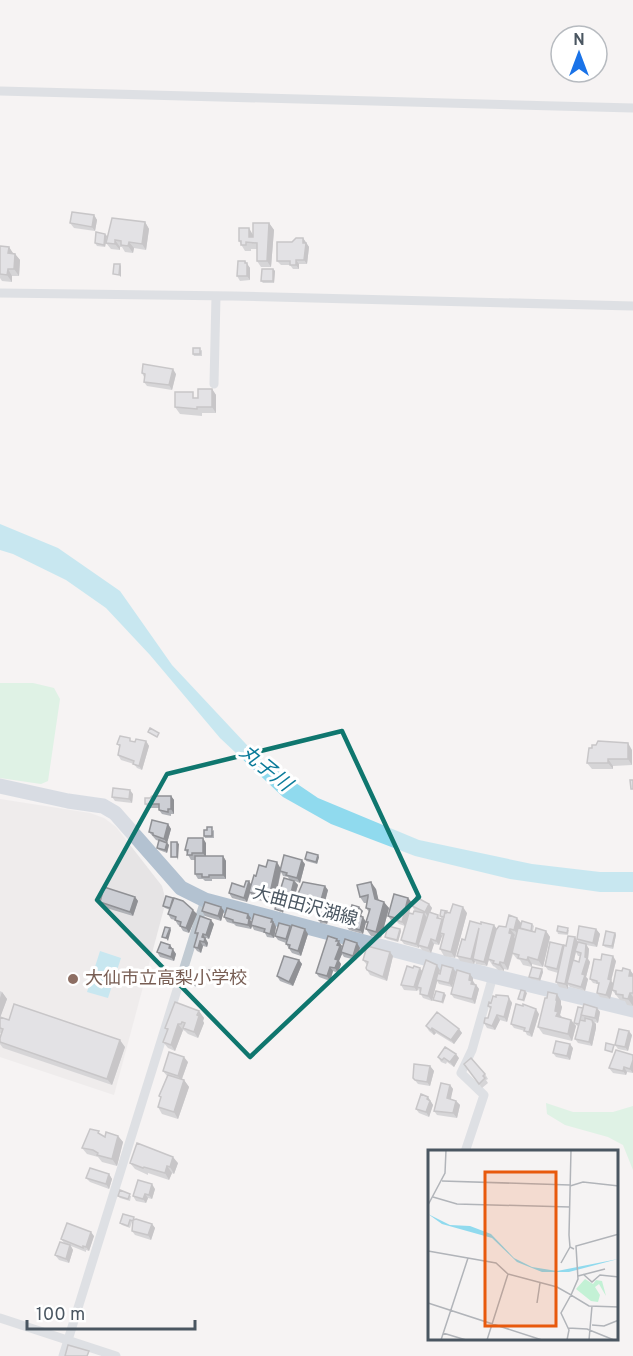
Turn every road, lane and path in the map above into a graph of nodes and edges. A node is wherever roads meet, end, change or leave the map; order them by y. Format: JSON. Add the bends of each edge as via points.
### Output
{"nodes":[{"id":1,"x":0,"y":91,"type":"edge"},
{"id":2,"x":633,"y":108,"type":"edge"},
{"id":3,"x":0,"y":293,"type":"edge"},
{"id":4,"x":216,"y":296,"type":"junction"},
{"id":5,"x":633,"y":306,"type":"edge"},
{"id":6,"x":214,"y":384,"type":"dead end"},
{"id":7,"x":0,"y":786,"type":"edge"},
{"id":8,"x":205,"y":900,"type":"junction"},
{"id":9,"x":493,"y":976,"type":"junction"},
{"id":10,"x":633,"y":1010,"type":"edge"},
{"id":11,"x":466,"y":1150,"type":"edge"},
{"id":12,"x":0,"y":1318,"type":"edge"},
{"id":13,"x":68,"y":1340,"type":"junction"},
{"id":14,"x":63,"y":1356,"type":"edge"},
{"id":15,"x":116,"y":1356,"type":"edge"}],
"edges":[{"from":1,"to":2,"type":"street"},
{"from":3,"to":4,"type":"street"},
{"from":4,"to":5,"type":"street"},
{"from":4,"to":6,"type":"street"},
{"from":7,"to":8,"type":"main road","name":"大曲田沢湖線","via":[[103,806],[116,813],[181,888]]},
{"from":8,"to":9,"type":"main road","name":"大曲田沢湖線"},
{"from":8,"to":13,"type":"street"},
{"from":9,"to":10,"type":"main road","name":"大曲田沢湖線"},
{"from":9,"to":11,"type":"street","via":[[472,1050],[461,1072],[484,1095]]},
{"from":12,"to":13,"type":"street"},
{"from":13,"to":14,"type":"street"},
{"from":13,"to":15,"type":"street"}]}
